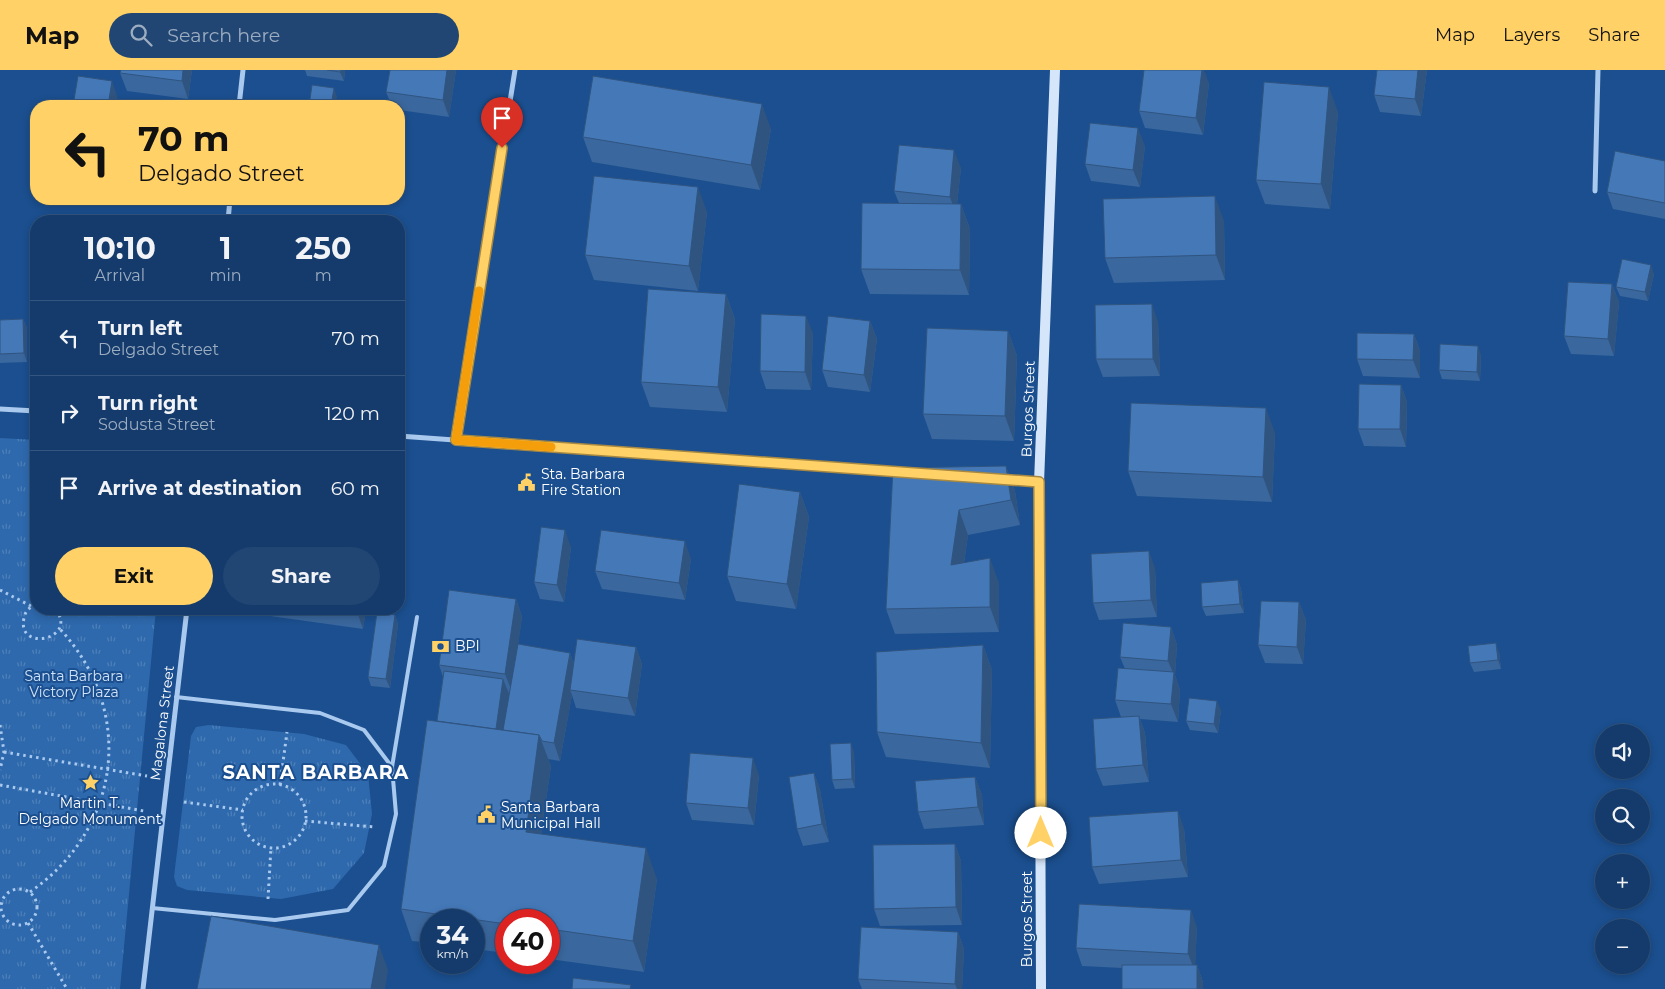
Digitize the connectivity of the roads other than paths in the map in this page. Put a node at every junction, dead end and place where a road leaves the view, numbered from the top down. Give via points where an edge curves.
1 (243, 70) edge
2 (515, 70) edge
3 (1055, 70) edge
4 (1598, 70) edge
5 (240, 100) edge
6 (1595, 191) dead end
7 (0, 409) edge
8 (30, 411) edge
9 (405, 436) edge
10 (456, 440) junction
11 (901, 472) edge
12 (1000, 480) edge
13 (1039, 482) junction
14 (185, 615) edge
15 (417, 617) dead end
16 (176, 697) junction
17 (392, 767) junction
18 (152, 908) junction
19 (143, 989) edge
20 (1041, 989) edge

1 - 5 street
2 - 10 street
3 - 13 street, Burgos Street
4 - 6 street
7 - 8 street
9 - 10 street
10 - 11 street
12 - 13 street
13 - 20 street, Burgos Street
14 - 16 street, Magalona Street
15 - 17 lane
16 - 17 lane via 320,714 364,730
16 - 18 street, Magalona Street
17 - 18 lane via 396,814 384,866 348,910 275,920
18 - 19 street, Magalona Street

